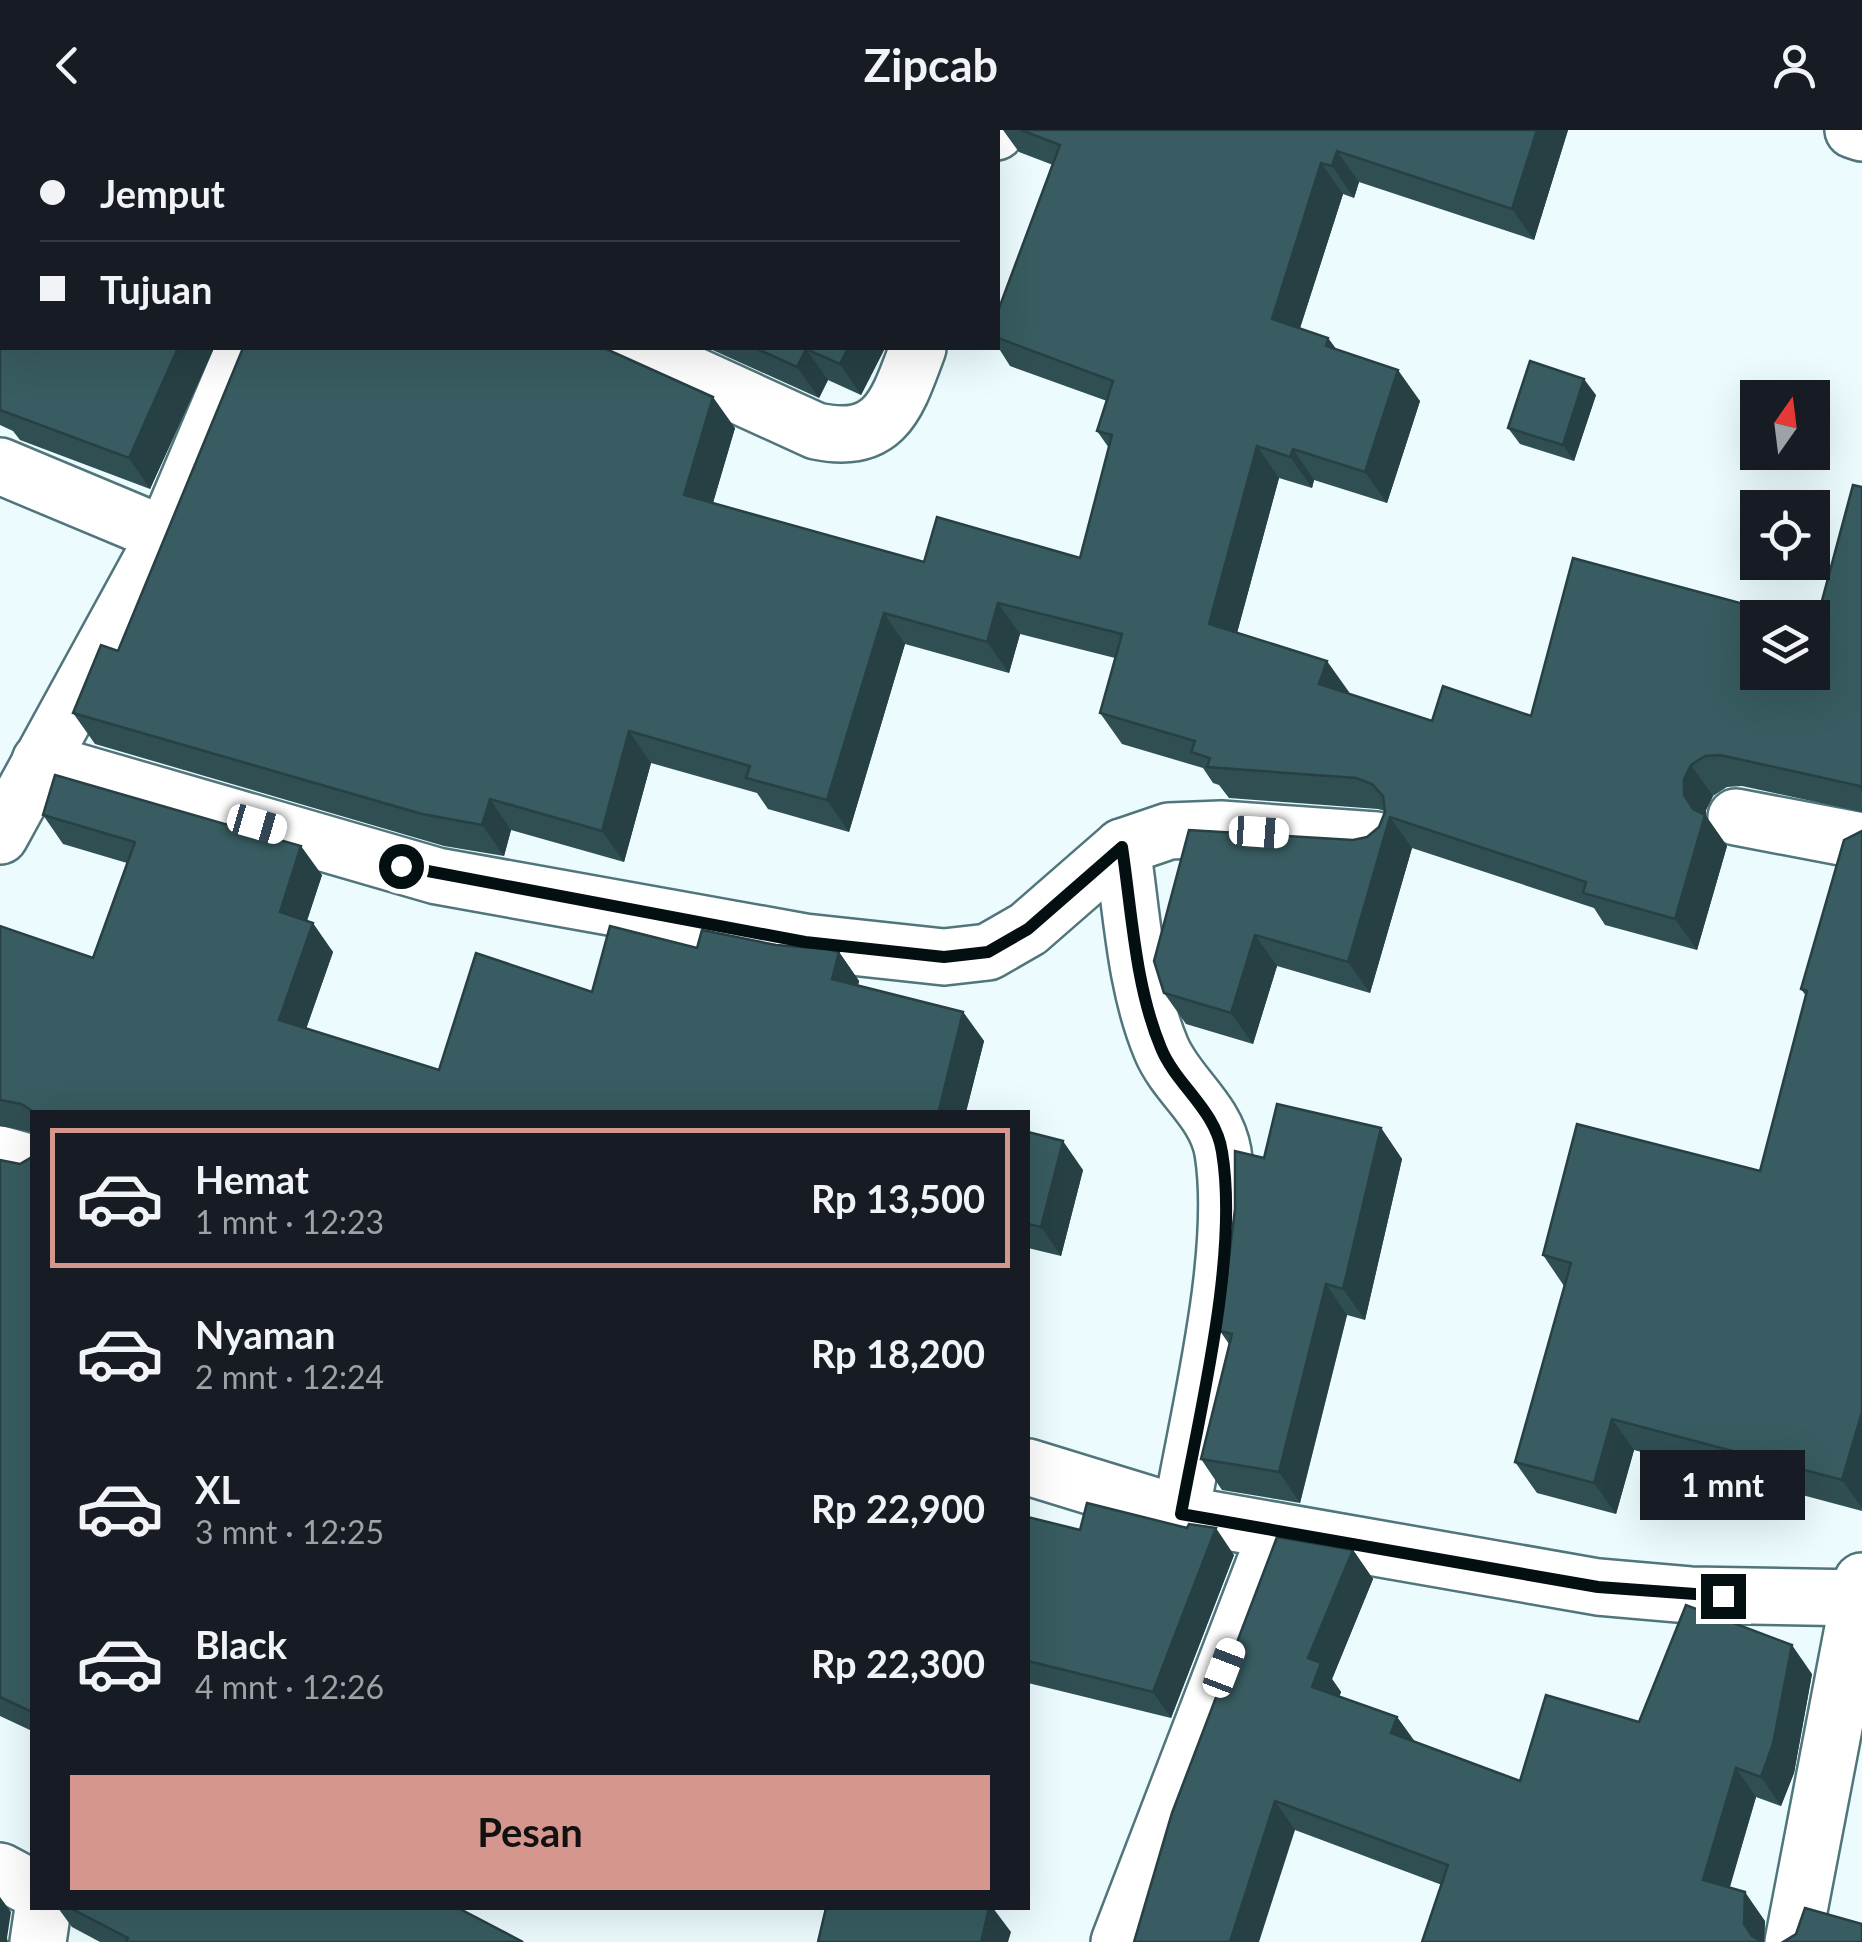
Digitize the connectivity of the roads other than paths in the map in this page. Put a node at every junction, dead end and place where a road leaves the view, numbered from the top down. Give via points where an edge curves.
1 (1853, 130) edge
2 (1862, 133) edge
3 (243, 350) edge
4 (638, 350) edge
5 (917, 350) edge
6 (0, 466) edge
7 (165, 536) junction
8 (40, 760) junction
9 (1736, 816) dead end
10 (0, 836) edge
11 (1376, 840) edge
12 (1862, 841) edge
13 (1122, 847) junction
14 (0, 1154) edge
15 (30, 1163) edge
16 (1030, 1468) edge
17 (1181, 1514) junction
18 (1277, 1531) junction
19 (1861, 1592) edge
20 (32, 1910) edge
21 (38, 1942) edge
22 (1119, 1942) edge
23 (1794, 1942) edge

1 - 2 street
3 - 7 street
4 - 5 street via 816,432 842,437 881,422 900,398
6 - 7 street
7 - 8 street
8 - 10 street
8 - 13 street via 437,876 805,942 944,957 988,952 1028,929
9 - 12 street
11 - 13 street via 1220,829 1169,831
13 - 17 street via 1147,1008 1162,1053 1199,1100 1222,1148 1218,1302
14 - 15 street
16 - 17 street
17 - 18 street
18 - 19 street via 1598,1587 1690,1595
18 - 22 street
19 - 23 street
20 - 21 street

